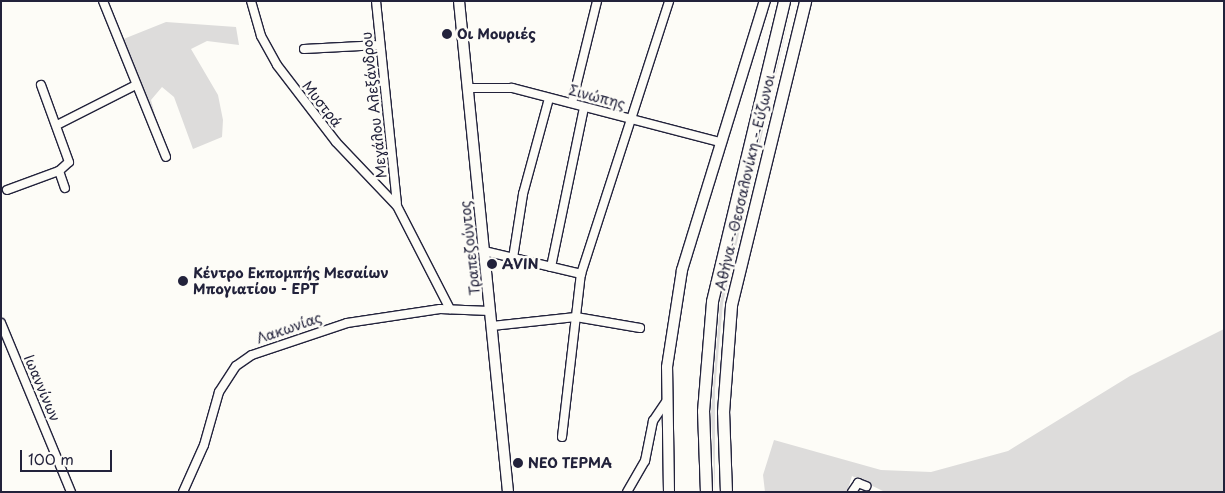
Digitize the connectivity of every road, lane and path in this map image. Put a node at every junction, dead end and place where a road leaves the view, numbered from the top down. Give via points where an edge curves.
1 (103, 1) edge
2 (251, 1) edge
3 (376, 1) edge
4 (459, 1) edge
5 (597, 1) edge
6 (669, 1) edge
7 (765, 1) edge
8 (784, 1) edge
9 (805, 1) edge
10 (380, 44) junction
11 (304, 49) dead end
12 (41, 85) dead end
13 (136, 85) junction
14 (468, 88) junction
15 (549, 98) junction
16 (572, 103) junction
17 (584, 107) junction
18 (631, 119) junction
19 (57, 125) junction
20 (719, 142) junction
21 (166, 157) dead end
22 (59, 171) junction
23 (65, 188) dead end
24 (7, 190) dead end
25 (397, 206) junction
26 (484, 251) junction
27 (514, 258) junction
28 (551, 267) junction
29 (581, 274) junction
30 (450, 309) junction
31 (490, 311) junction
32 (576, 317) junction
33 (1, 322) edge
34 (492, 326) junction
35 (640, 328) dead end
36 (666, 402) junction
37 (562, 437) dead end
38 (866, 486) dead end
39 (70, 492) edge
40 (183, 492) edge
41 (508, 492) edge
42 (627, 492) edge
43 (669, 492) edge
44 (706, 492) edge
45 (726, 492) edge
46 (852, 492) edge

1 - 13 street
2 - 25 street, Μυστρά via 261,36 276,65 336,142
3 - 10 street, Μεγάλου Αλεξάνδρου
4 - 14 main road, Τραπεζούντος
5 - 16 street
6 - 18 street
7 - 20 main road
8 - 44 highway, Αθήνα - Θεσσαλονίκη - Εύζωνοι via 712,301 703,411
9 - 45 highway, Αθήνα - Θεσσαλονίκη - Εύζωνοι via 731,305 723,412
10 - 11 street
10 - 25 street, Μεγάλου Αλεξάνδρου
12 - 19 street
13 - 19 street
13 - 21 street
14 - 15 street, Σινώπης via 512,88
14 - 26 main road, Τραπεζούντος
15 - 16 street, Σινώπης
15 - 27 street via 523,194
16 - 17 street, Σινώπης
17 - 18 street, Σινώπης
17 - 28 street
18 - 20 street, Σινώπης
18 - 29 street
19 - 22 street via 69,162
20 - 36 main road via 682,270
22 - 23 street
22 - 24 street
25 - 30 street
26 - 27 street
26 - 31 main road, Τραπεζούντος
27 - 28 street
28 - 29 street
29 - 32 street
30 - 31 street, Λακωνίας
30 - 40 street, Λακωνίας via 338,325 242,361 219,392 204,445
31 - 34 main road, Τραπεζούντος
32 - 34 street
32 - 35 street
32 - 37 street
33 - 39 street, Ιωαννίνων
34 - 41 main road, Τραπεζούντος
36 - 42 street via 653,421 645,461
36 - 43 main road
38 - 46 street via 858,483

